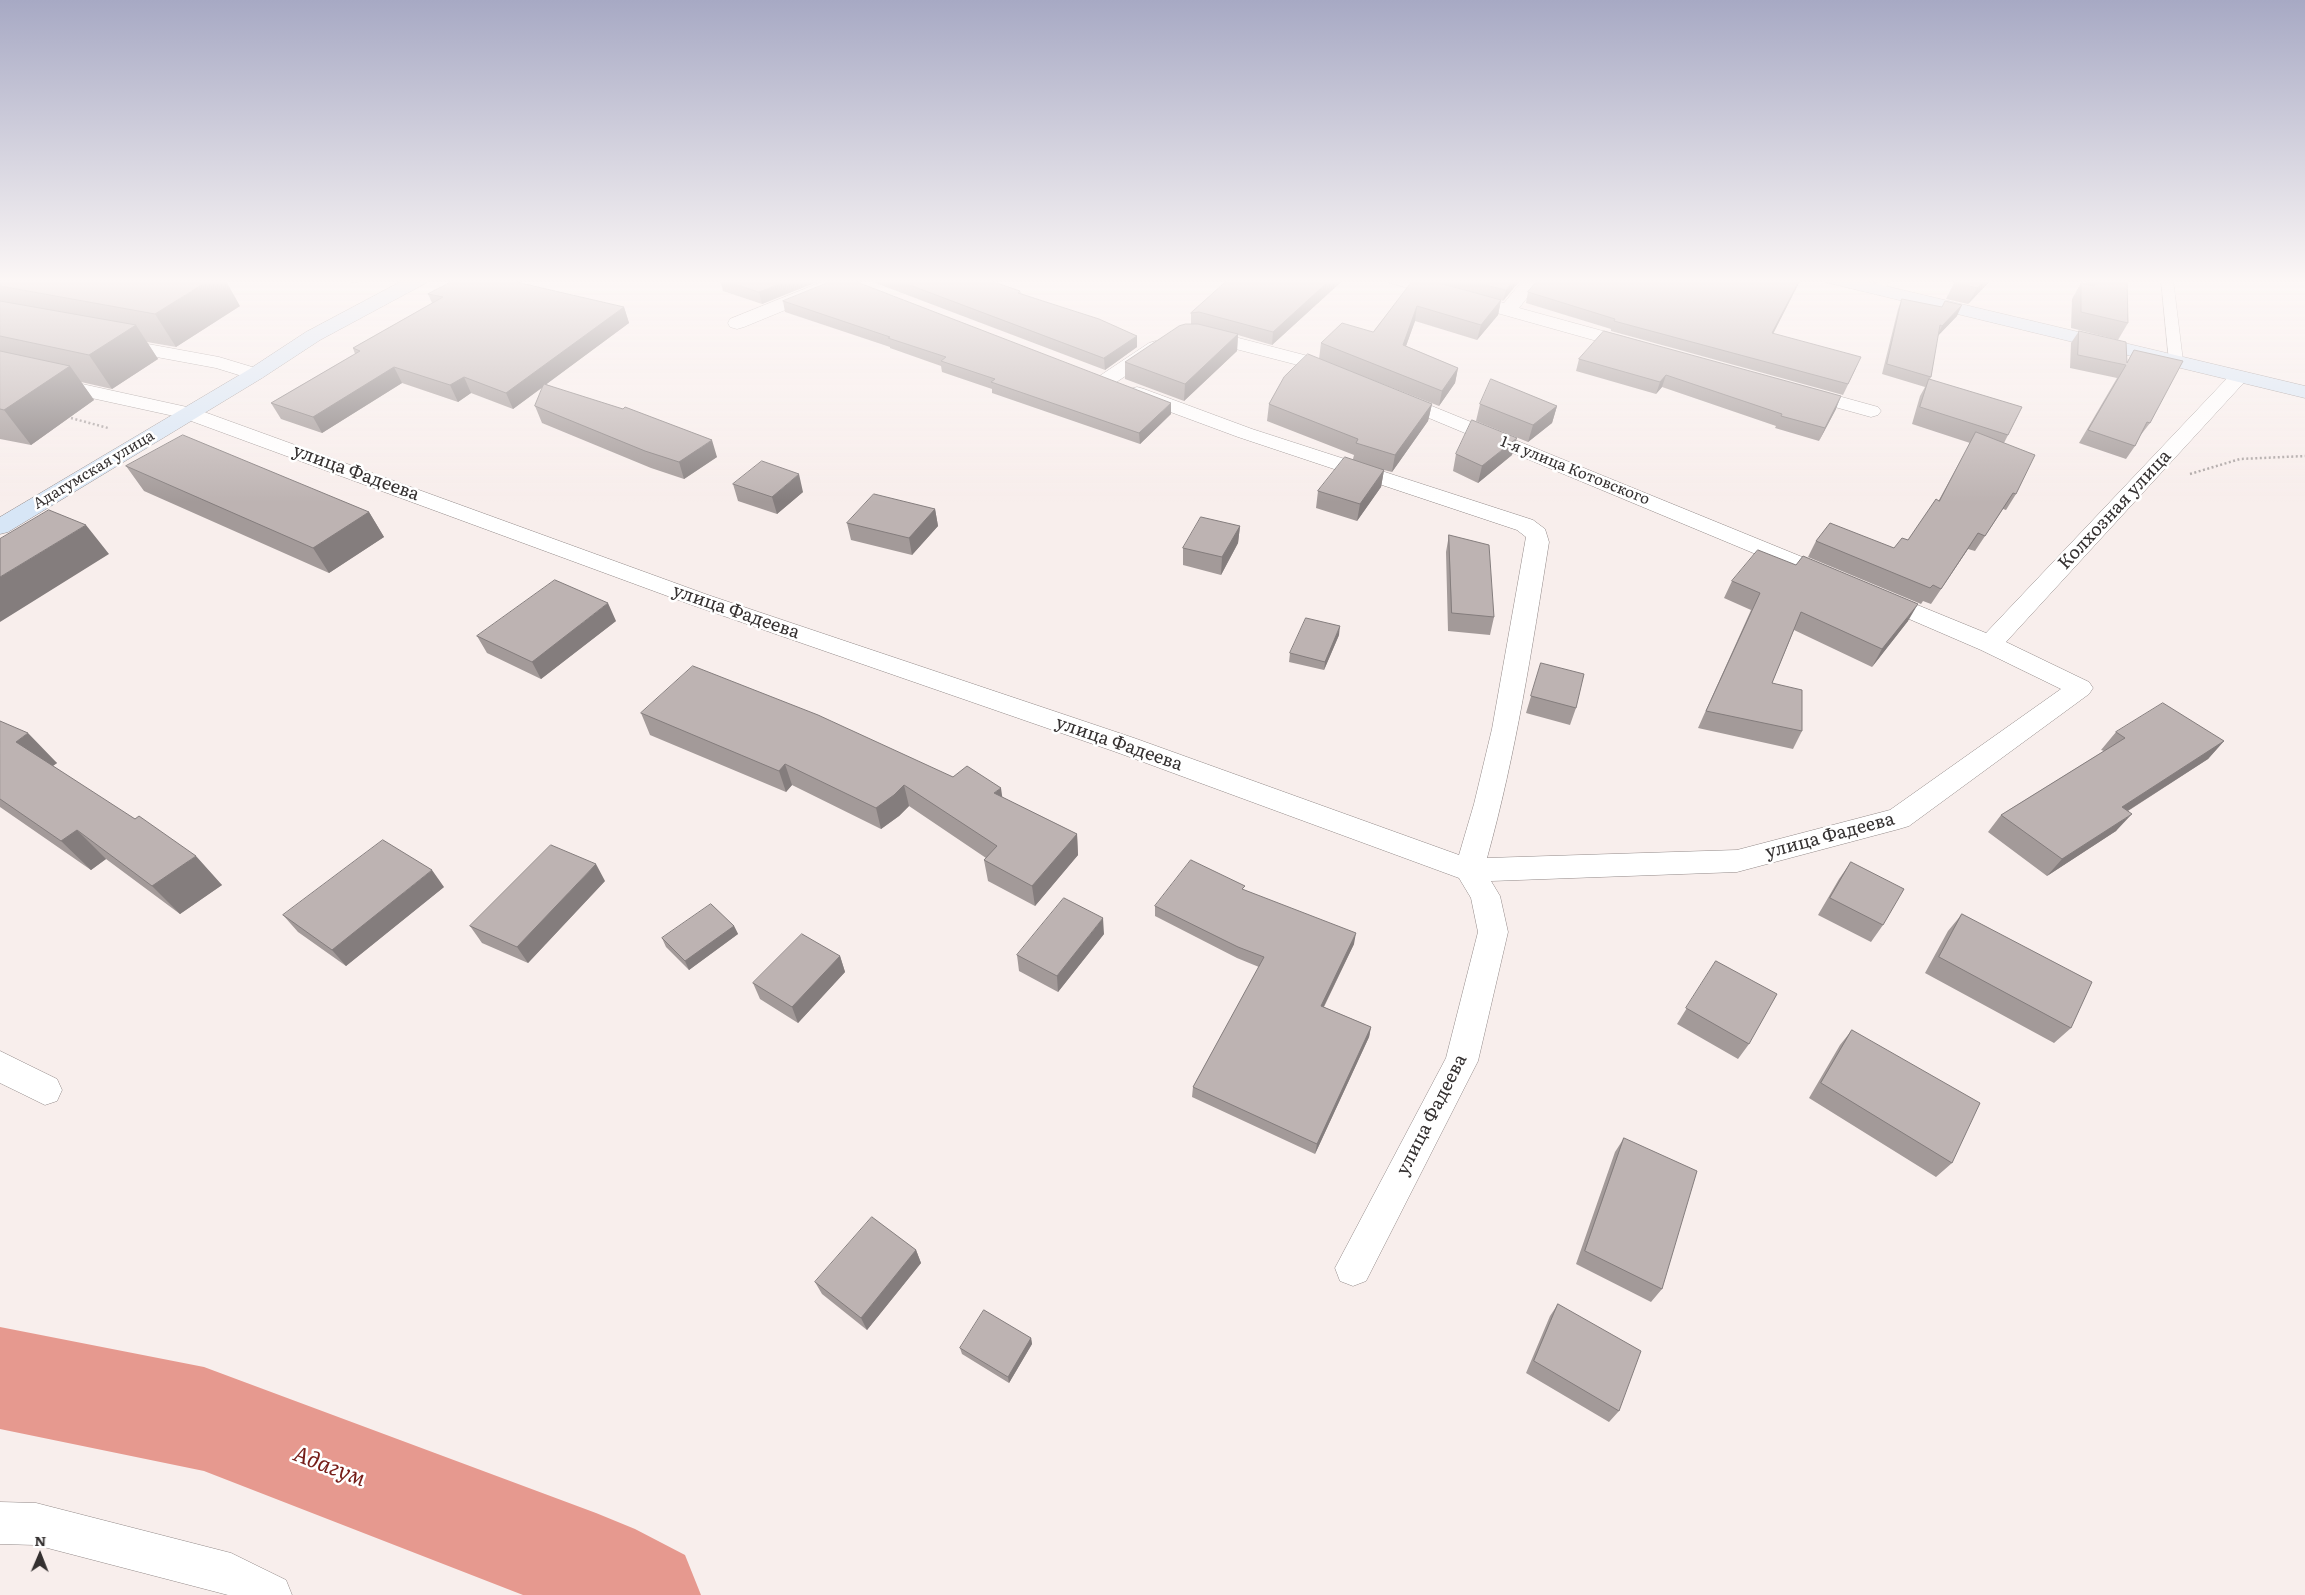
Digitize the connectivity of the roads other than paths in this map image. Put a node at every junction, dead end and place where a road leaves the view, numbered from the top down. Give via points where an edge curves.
1 (167, 353) edge
2 (286, 353) edge
3 (1141, 353) edge
4 (1276, 353) edge
5 (2143, 353) edge
6 (2175, 353) edge
7 (2176, 362) junction
8 (0, 372) edge
9 (254, 374) junction
10 (2239, 377) junction
11 (1785, 387) edge
12 (2305, 392) edge
13 (1870, 411) dead end
14 (189, 413) junction
15 (0, 527) edge
16 (1990, 644) junction
17 (1469, 870) junction
18 (0, 1066) edge
19 (45, 1090) dead end
20 (1353, 1268) dead end
21 (0, 1523) edge
22 (271, 1595) edge

1 - 9 street via 219,363
2 - 9 main road
3 - 17 street, 1-я улица Котовского via 1096,377 1245,433 1525,525 1537,534 1505,729
4 - 16 street, 1-я улица Котовского via 1366,386
5 - 7 main road
6 - 7 lane
7 - 10 main road
8 - 14 street, улица Фадеева
9 - 14 main road
10 - 12 main road
10 - 16 street, Колхозная улица
11 - 13 street
14 - 15 main road, Адагумская улица
14 - 17 street, улица Фадеева via 700,600 1125,745
16 - 17 street, улица Фадеева via 2080,688 1899,818 1737,861
17 - 20 street, улица Фадеева via 1485,896 1493,932 1462,1061
18 - 19 street
21 - 22 street via 36,1524 231,1574

